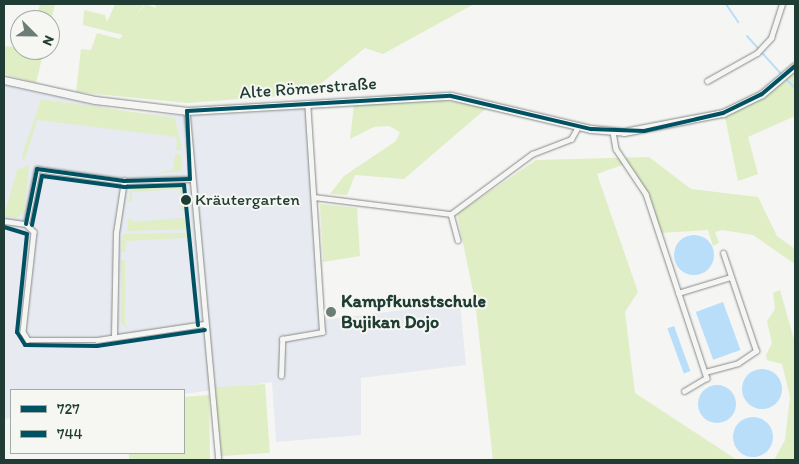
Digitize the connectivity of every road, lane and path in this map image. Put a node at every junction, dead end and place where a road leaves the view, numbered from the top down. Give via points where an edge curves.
1 (782, 4) edge
2 (793, 68) edge
3 (4, 80) edge
4 (707, 81) dead end
5 (307, 103) junction
6 (187, 111) junction
7 (578, 127) junction
8 (613, 132) junction
9 (190, 179) junction
10 (124, 181) junction
11 (314, 198) junction
12 (451, 214) junction
13 (4, 221) edge
14 (26, 224) junction
15 (458, 240) dead end
16 (723, 253) dead end
17 (731, 277) junction
18 (678, 293) junction
19 (204, 324) junction
20 (114, 336) junction
21 (705, 372) junction
22 (281, 376) dead end
23 (685, 391) dead end
24 (219, 460) edge

1 - 4 street via 781,15 757,53
2 - 8 main road, Alte Römerstraße via 780,80 723,114 663,128
3 - 6 main road, Alte Römerstraße via 94,100
5 - 6 main road, Alte Römerstraße
5 - 7 main road, Alte Römerstraße via 451,96
5 - 11 street
6 - 9 street
7 - 8 main road, Alte Römerstraße
7 - 12 street via 571,139 532,154
8 - 18 street via 616,149 646,194
9 - 10 street
9 - 19 street
10 - 14 street via 37,169
10 - 20 street via 116,240
11 - 12 street
11 - 22 street via 322,332 282,338
12 - 15 street
13 - 14 street
14 - 20 street via 34,232 35,241 24,337 32,342 77,342
16 - 17 street
17 - 18 street
17 - 21 street via 756,351 744,361
18 - 21 street
19 - 20 street
19 - 24 street via 217,415
21 - 23 street via 707,378

